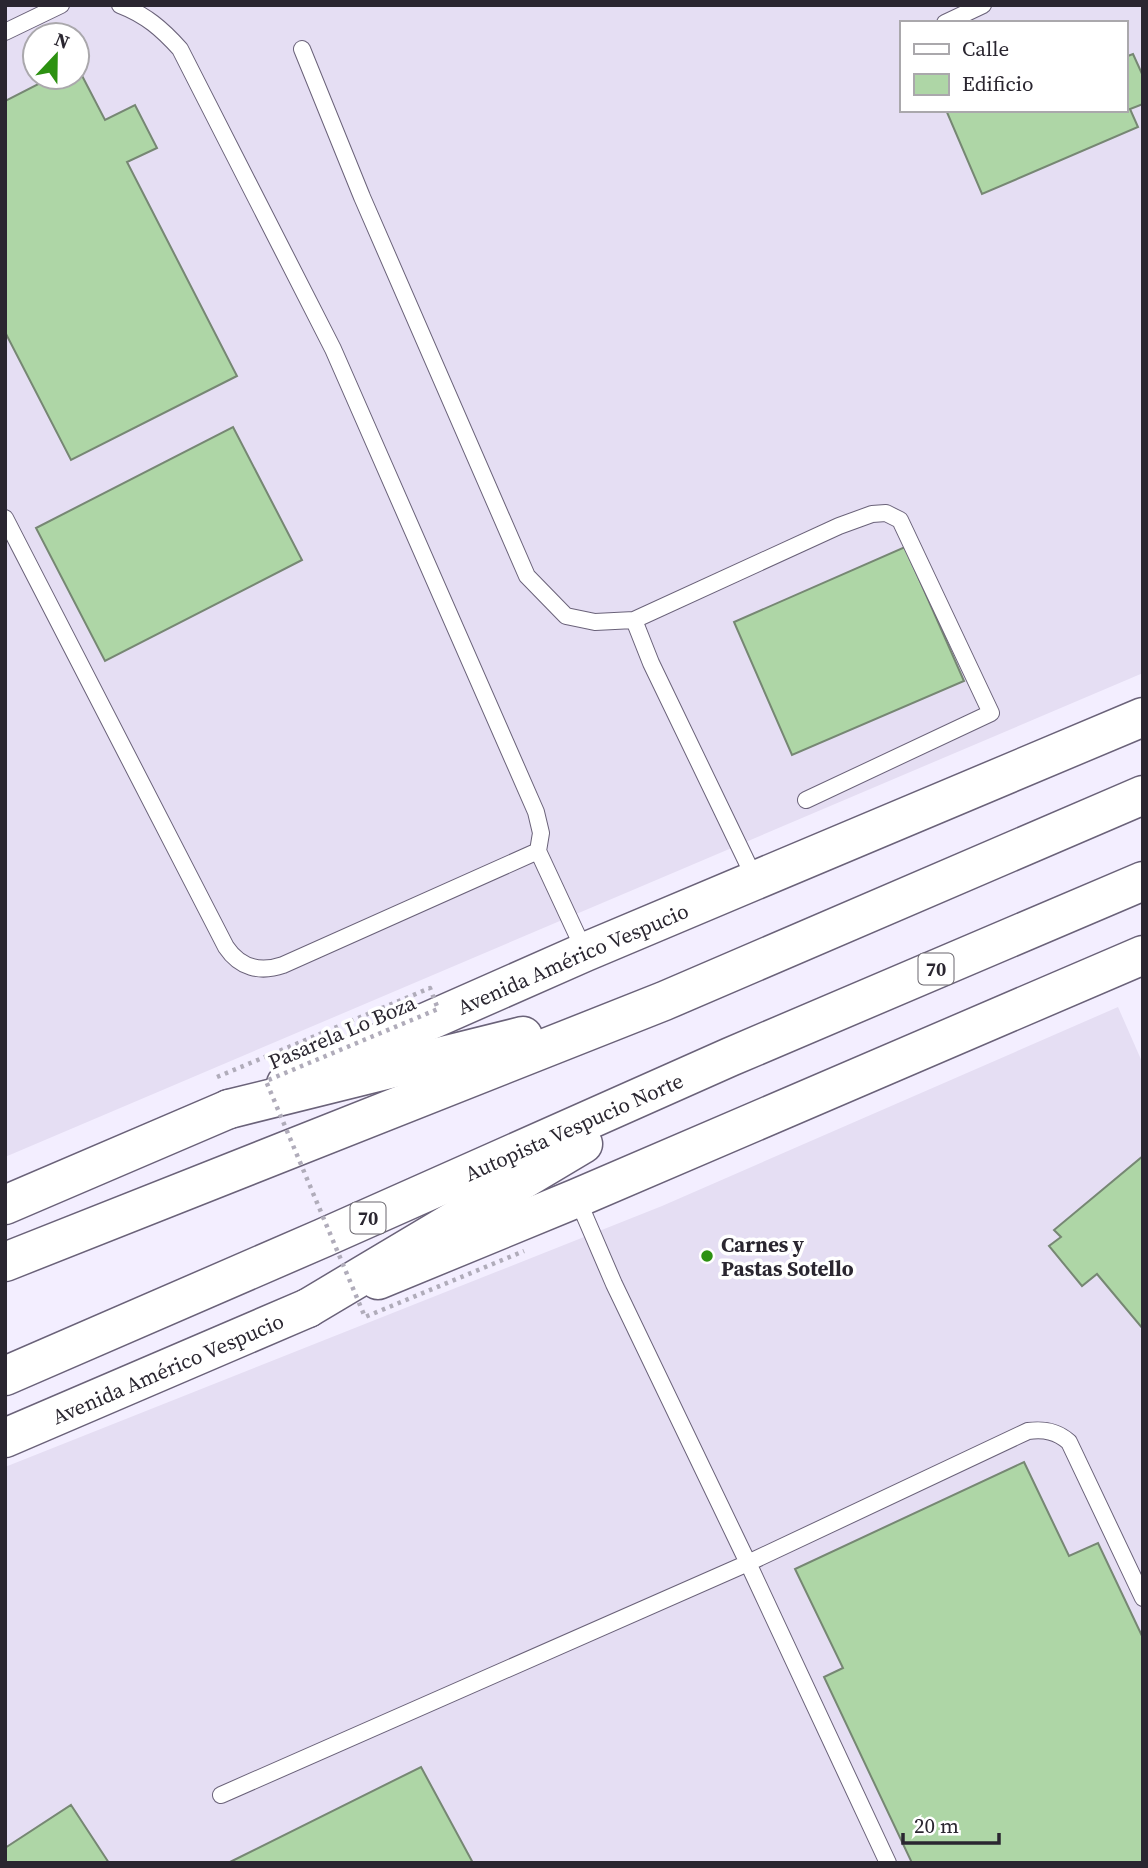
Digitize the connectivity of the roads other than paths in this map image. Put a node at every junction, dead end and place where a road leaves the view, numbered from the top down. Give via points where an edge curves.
1 (61, 5) edge
2 (120, 5) edge
3 (983, 5) edge
4 (949, 21) edge
5 (5, 32) edge
6 (302, 49) dead end
7 (5, 518) edge
8 (634, 621) junction
9 (1143, 717) edge
10 (1143, 795) edge
11 (806, 800) dead end
12 (538, 851) junction
13 (755, 880) junction
14 (1143, 881) edge
15 (585, 952) junction
16 (1143, 954) edge
17 (664, 1000) junction
18 (730, 1057) junction
19 (223, 1093) junction
20 (577, 1198) junction
21 (5, 1205) edge
22 (5, 1262) edge
23 (308, 1308) junction
24 (5, 1376) edge
25 (5, 1438) edge
26 (748, 1563) junction
27 (1143, 1598) edge
28 (221, 1795) dead end
29 (888, 1863) edge

1 - 5 lane
2 - 12 lane via 162,29 180,49 333,349 536,812 541,833
3 - 4 lane
6 - 8 lane via 527,576 566,616 595,622
7 - 12 lane via 226,947 239,962 260,970 283,965
8 - 11 lane via 839,526 872,514 886,513 900,520 991,713
8 - 13 lane
9 - 13 main road, Avenida Américo Vespucio
10 - 17 main road
12 - 15 lane
13 - 15 main road, Avenida Américo Vespucio
14 - 18 main road, Autopista Vespucio Norte / 70
15 - 19 main road, Avenida Américo Vespucio
16 - 20 main road, Avenida Américo Vespucio
17 - 19 main road
17 - 22 main road
18 - 23 main road
18 - 24 main road, Autopista Vespucio Norte / 70
19 - 21 main road, Avenida Américo Vespucio
20 - 23 main road, Avenida Américo Vespucio
20 - 26 lane
23 - 25 main road, Avenida Américo Vespucio
26 - 27 lane via 1040,1429 1062,1435 1069,1442
26 - 28 lane
26 - 29 lane

